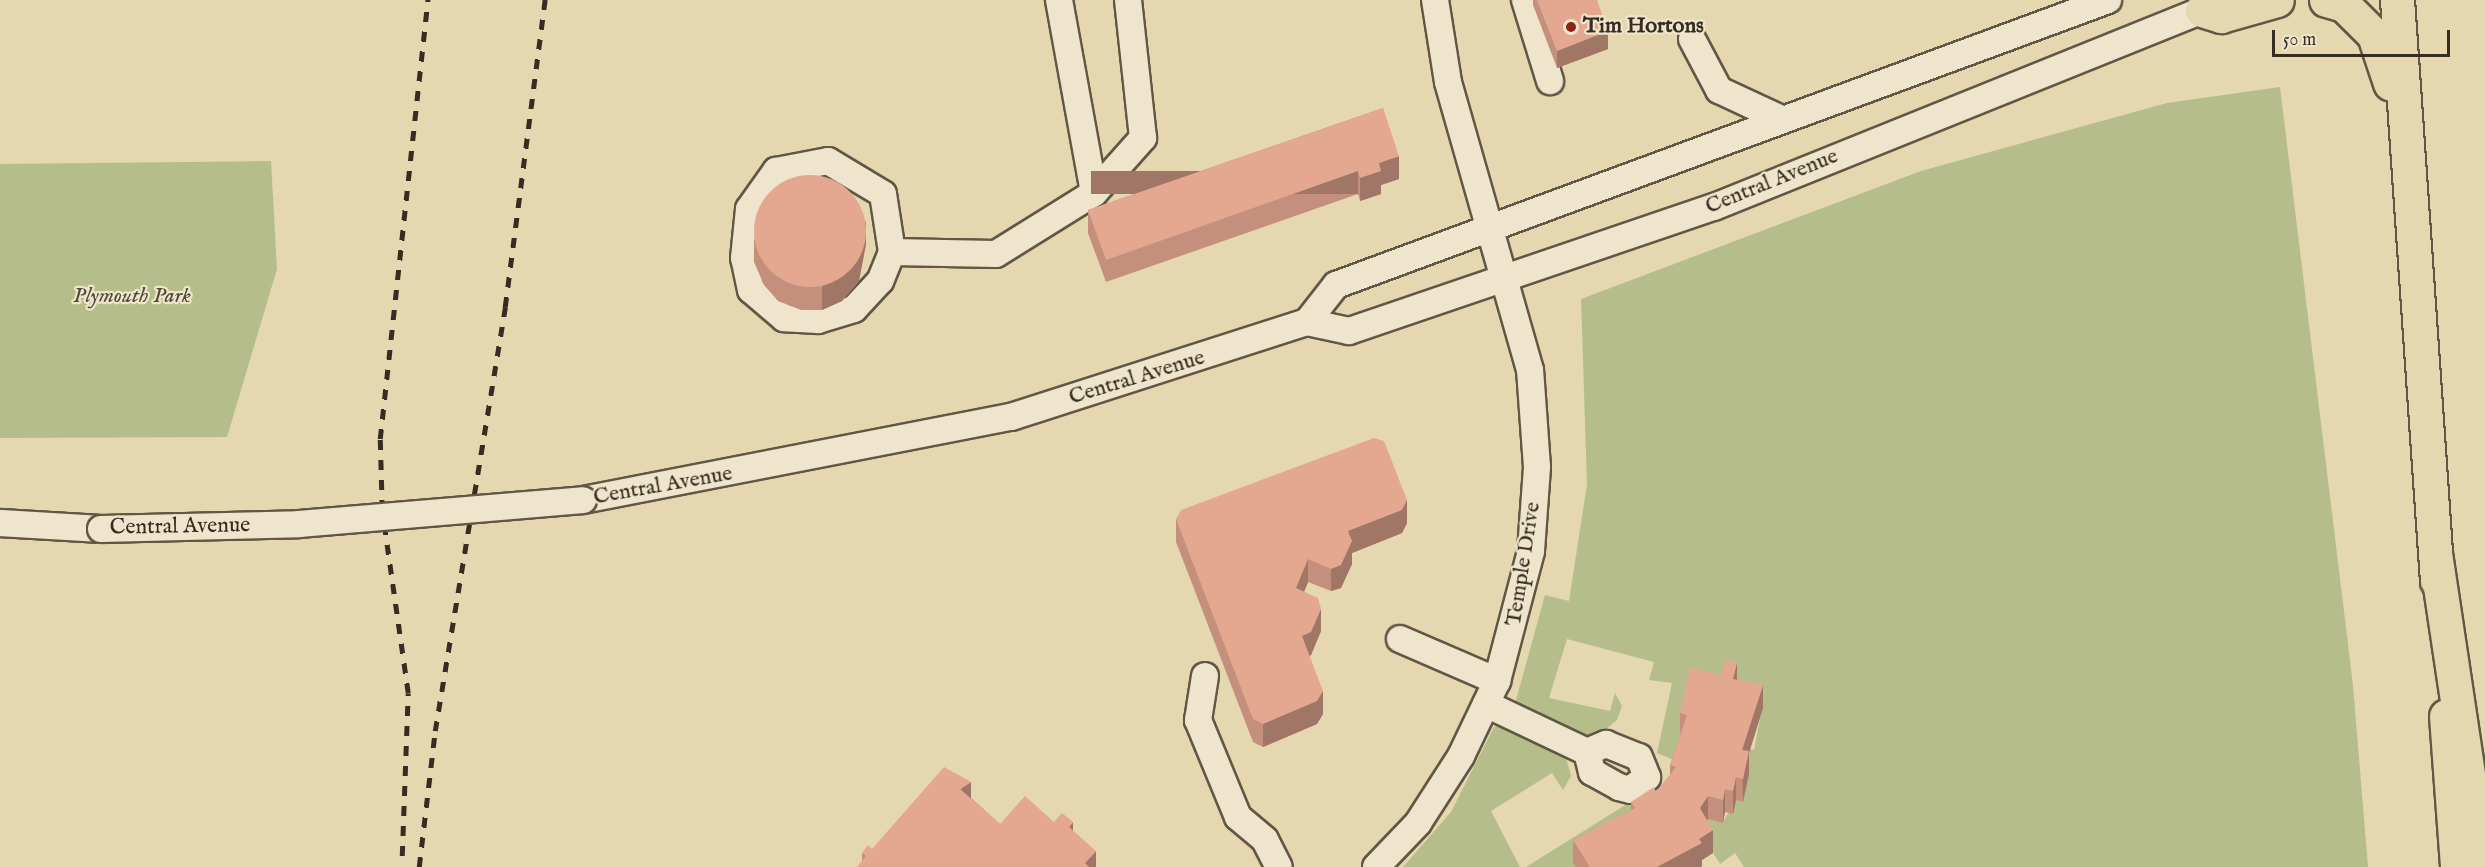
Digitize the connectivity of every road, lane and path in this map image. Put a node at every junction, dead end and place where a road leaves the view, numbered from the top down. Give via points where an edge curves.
1 (1059, 0) edge
2 (1128, 0) edge
3 (1435, 0) edge
4 (1525, 0) edge
5 (2108, 0) edge
6 (2277, 0) edge
7 (2326, 0) edge
8 (2397, 0) edge
9 (2215, 5) edge
10 (1692, 39) dead end
11 (1550, 81) dead end
12 (1779, 118) junction
13 (2407, 156) junction
14 (1094, 193) junction
15 (1489, 227) junction
16 (892, 252) junction
17 (1506, 280) junction
18 (1307, 322) junction
19 (0, 524) edge
20 (2435, 553) junction
21 (1400, 639) dead end
22 (1205, 676) dead end
23 (1497, 681) junction
24 (1486, 704) junction
25 (1587, 752) dead end
26 (1279, 867) edge
27 (1376, 867) edge
28 (2457, 867) edge
29 (2482, 867) edge

1 - 14 street
2 - 14 street via 1143,138
3 - 15 street, Temple Drive via 1448,82
4 - 11 street
5 - 12 street
6 - 9 main road via 2221,16
7 - 13 main road via 2344,5 2374,35
8 - 13 main road
9 - 17 street, Central Avenue via 1714,207
10 - 12 street via 1719,90
12 - 15 street
13 - 20 main road
14 - 16 street via 996,254
15 - 17 street, Temple Drive
15 - 18 street via 1336,285
16 - 16 street via 883,194 828,161 776,171 750,208 744,258 751,290 784,318 818,320 854,309 880,281
17 - 18 street, Central Avenue via 1349,331
17 - 23 street, Temple Drive via 1530,370 1537,467 1531,551
18 - 19 street, Central Avenue, bridge via 1011,417 583,500 299,525 101,528
20 - 28 main road
20 - 29 main road
21 - 23 street
22 - 26 street via 1198,720 1238,817 1265,840
23 - 24 street, Temple Drive
24 - 25 street
24 - 27 street, Temple Drive via 1461,756 1418,823

